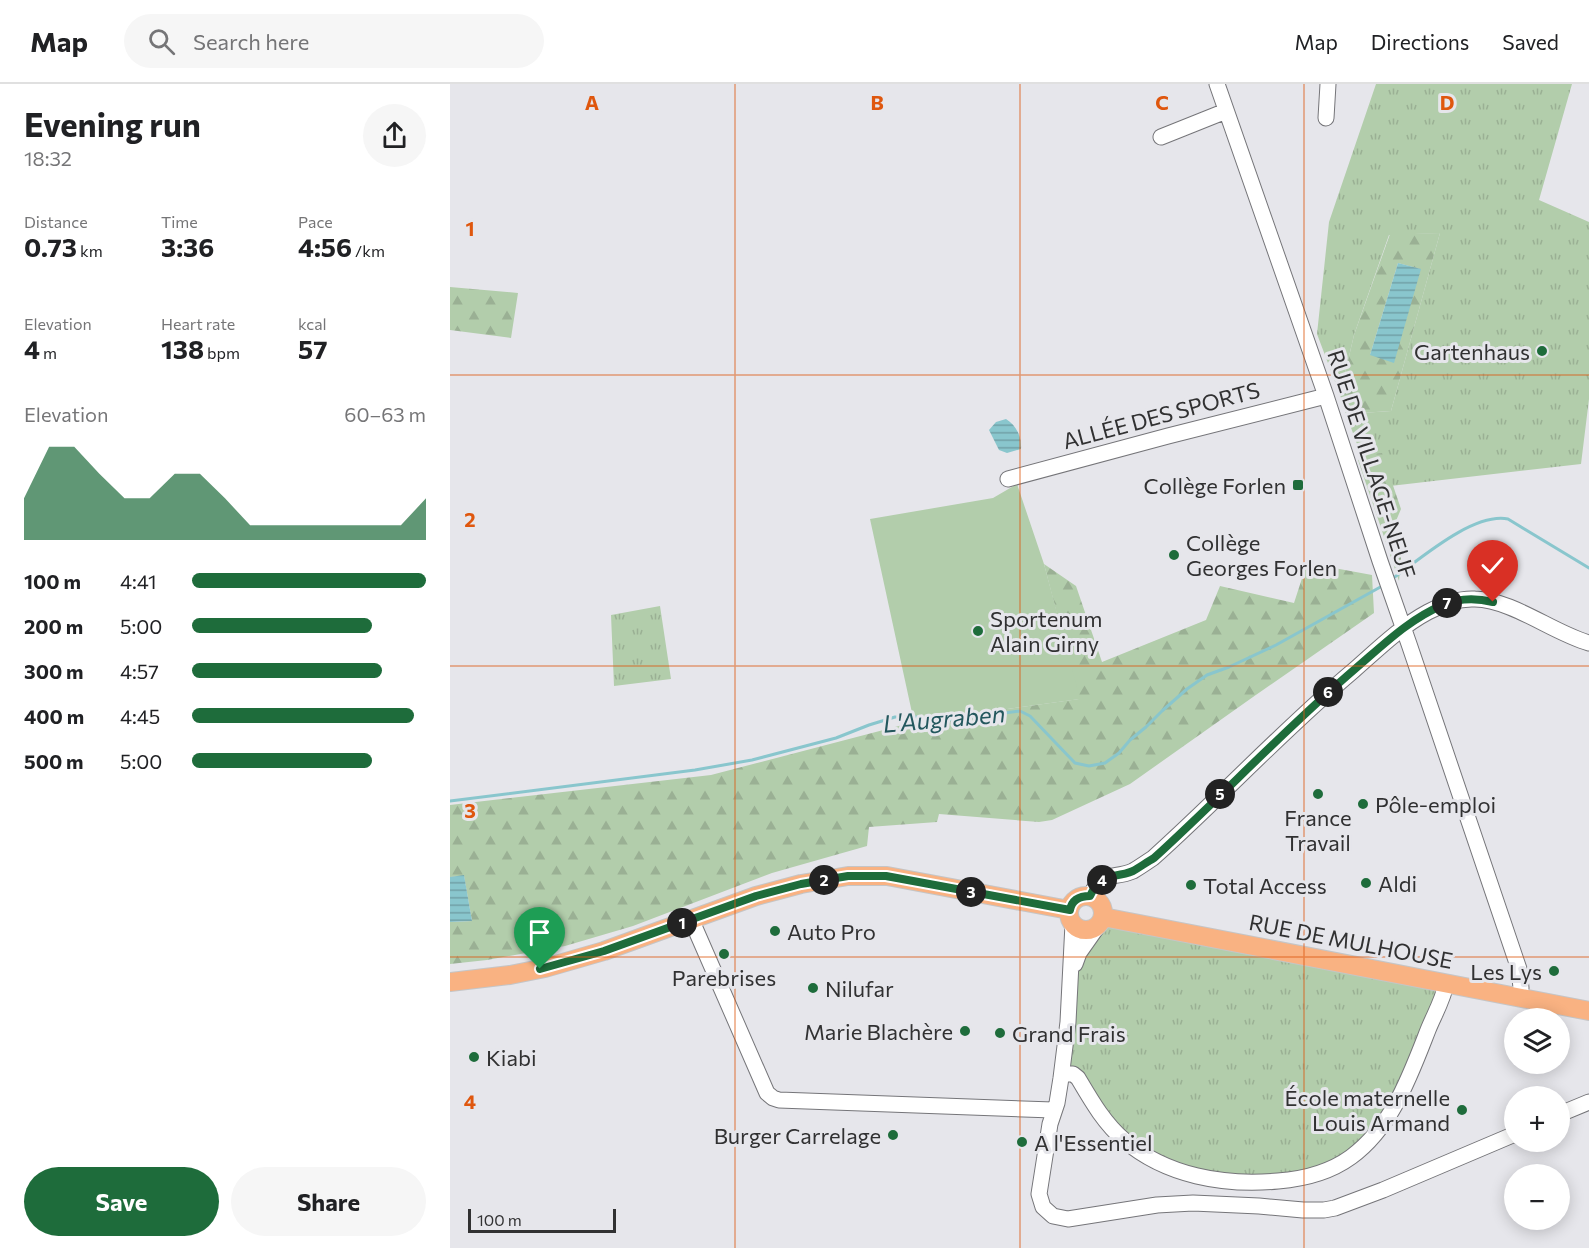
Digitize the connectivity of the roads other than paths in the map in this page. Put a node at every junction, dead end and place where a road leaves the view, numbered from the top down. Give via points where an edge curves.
1 (1216, 84) edge
2 (1328, 84) edge
3 (1226, 111) junction
4 (1326, 117) dead end
5 (1161, 137) dead end
6 (1326, 396) junction
7 (1008, 479) dead end
8 (1404, 628) junction
9 (1586, 644) edge
10 (1090, 896) junction
11 (1071, 917) junction
12 (691, 920) junction
13 (1101, 921) junction
14 (1071, 975) junction
15 (450, 982) edge
16 (1446, 984) junction
17 (1520, 997) junction
18 (1589, 1011) edge
19 (1062, 1074) junction
20 (1589, 1102) edge
21 (1053, 1110) junction
22 (1570, 1110) edge
23 (1504, 1139) edge

1 - 3 street, RUE DE VILLAGE-NEUF
2 - 4 street
3 - 5 street
3 - 6 street, RUE DE VILLAGE-NEUF
6 - 7 street, ALLÉE DES SPORTS
6 - 8 street, RUE DE VILLAGE-NEUF
8 - 9 street via 1450,602 1481,599 1503,605
8 - 10 street via 1330,690 1154,858 1132,872 1109,875
8 - 17 street, RUE DE VILLAGE-NEUF via 1519,969
10 - 11 main road via 1073,902
10 - 13 main road via 1102,906
11 - 12 main road via 886,876 848,876 756,896
11 - 13 main road via 1082,930 1093,929
11 - 14 street
12 - 15 main road via 545,968
12 - 21 street via 767,1093 773,1098
13 - 14 street via 1079,954
13 - 16 main road, RUE DE MULHOUSE
14 - 19 street
16 - 17 main road, RUE DE MULHOUSE
16 - 19 street via 1398,1101 1384,1122 1348,1159 1301,1179 1238,1183 1181,1172 1146,1156 1124,1140 1106,1123 1078,1078
17 - 18 main road, RUE DE MULHOUSE
19 - 21 street
20 - 22 street
21 - 23 street via 1040,1194 1043,1207 1061,1218 1183,1203 1324,1210 1383,1190

